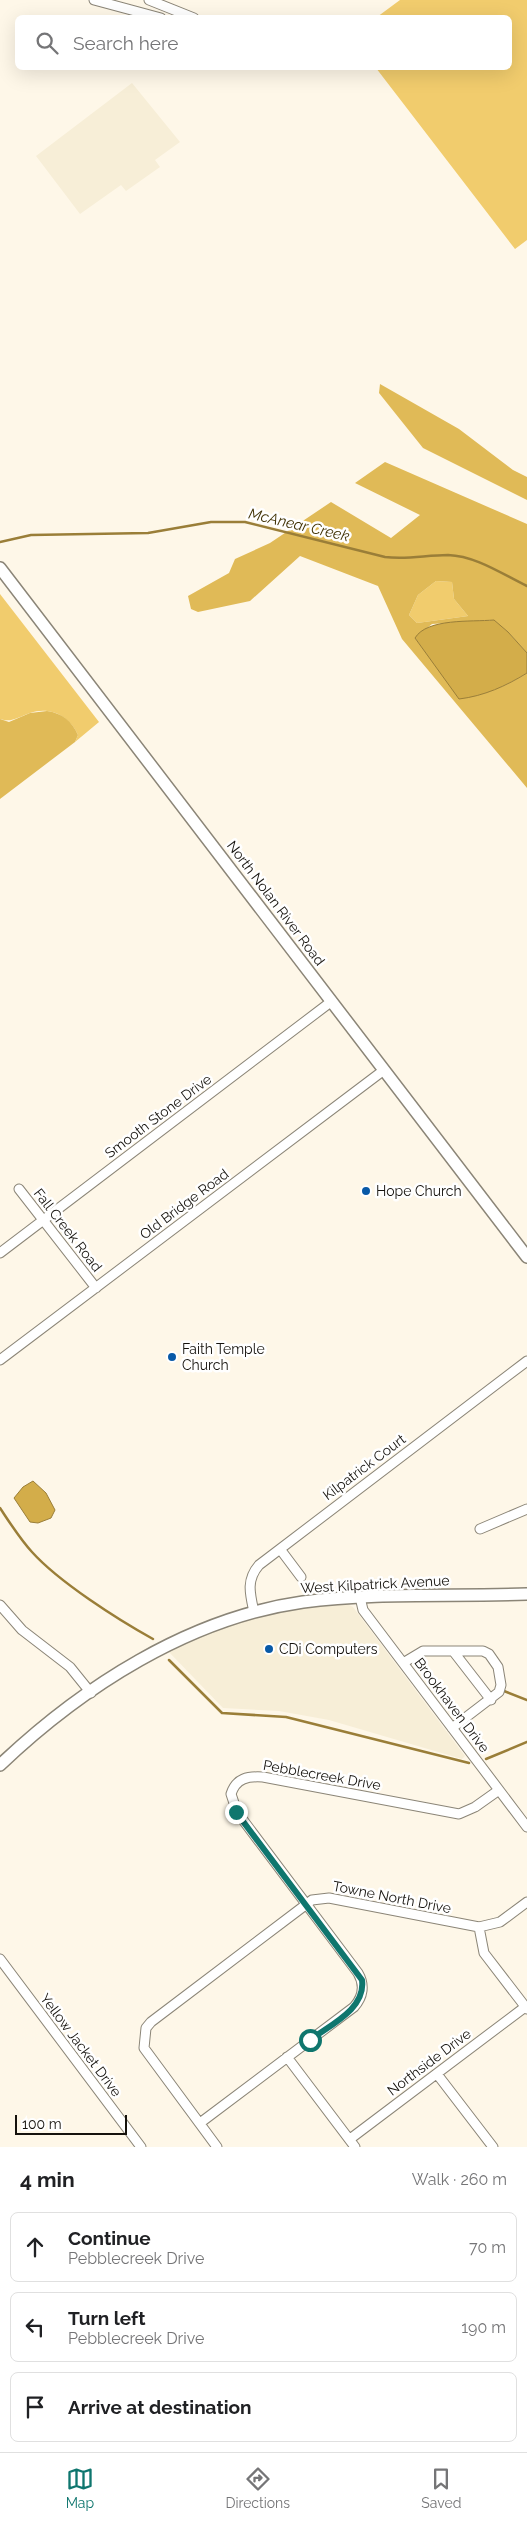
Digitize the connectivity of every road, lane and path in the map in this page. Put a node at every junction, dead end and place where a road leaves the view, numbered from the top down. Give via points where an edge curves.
1 (94, 0) edge
2 (149, 0) edge
3 (151, 15) edge
4 (186, 15) edge
5 (0, 568) edge
6 (332, 1001) junction
7 (384, 1070) junction
8 (19, 1189) dead end
9 (43, 1220) junction
10 (0, 1253) edge
11 (527, 1257) edge
12 (96, 1288) junction
13 (0, 1360) edge
14 (527, 1361) edge
15 (527, 1509) edge
16 (480, 1529) dead end
17 (280, 1548) junction
18 (301, 1577) dead end
19 (527, 1594) edge
20 (360, 1597) junction
21 (0, 1605) edge
22 (254, 1612) junction
23 (453, 1650) junction
24 (403, 1663) junction
25 (91, 1693) junction
26 (491, 1700) junction
27 (452, 1728) junction
28 (0, 1765) edge
29 (499, 1790) junction
30 (527, 1827) edge
31 (527, 1902) edge
32 (306, 1904) junction
33 (480, 1928) junction
34 (0, 1959) edge
35 (526, 2008) edge
36 (287, 2057) junction
37 (437, 2074) junction
38 (200, 2123) junction
39 (352, 2143) edge
40 (141, 2147) edge
41 (217, 2147) edge
42 (493, 2147) edge

1 - 3 street
2 - 4 street
5 - 6 main road, North Nolan River Road
6 - 7 main road, North Nolan River Road
6 - 9 street, Smooth Stone Drive
7 - 11 main road, North Nolan River Road
7 - 12 street, Old Bridge Road
8 - 9 street, Fall Creek Road
9 - 10 street, Smooth Stone Drive
9 - 12 street, Fall Creek Road
12 - 13 street, Old Bridge Road
14 - 17 street, Kilpatrick Court
15 - 16 street
17 - 18 street
17 - 22 street, Kilpatrick Court via 250,1576
19 - 20 main road, West Kilpatrick Avenue
20 - 22 main road, West Kilpatrick Avenue via 301,1602
20 - 24 street, Brookhaven Drive via 363,1610
21 - 25 street via 22,1630 70,1667
22 - 25 main road, West Kilpatrick Avenue via 170,1643 136,1661
23 - 24 street via 423,1651
23 - 26 street
23 - 26 street via 483,1651 495,1660 501,1685
24 - 27 street, Brookhaven Drive
25 - 28 main road, West Kilpatrick Avenue
26 - 27 street
27 - 29 street, Brookhaven Drive
29 - 30 street, Brookhaven Drive
29 - 32 street, Pebblecreek Drive via 459,1814 263,1777 250,1776 242,1780 231,1794 236,1812
31 - 33 street via 500,1922
32 - 33 street, Towne North Drive via 325,1898
32 - 36 street, Pebblecreek Drive via 358,1973 363,1988 354,2007
32 - 38 street, Towne North Drive via 146,2028 144,2048
33 - 35 street via 484,1953
34 - 40 street, Yellow Jacket Drive
35 - 37 street, Northside Drive
36 - 38 street, Pebblecreek Drive
36 - 39 street
37 - 39 street, Northside Drive
37 - 42 street
38 - 41 street

